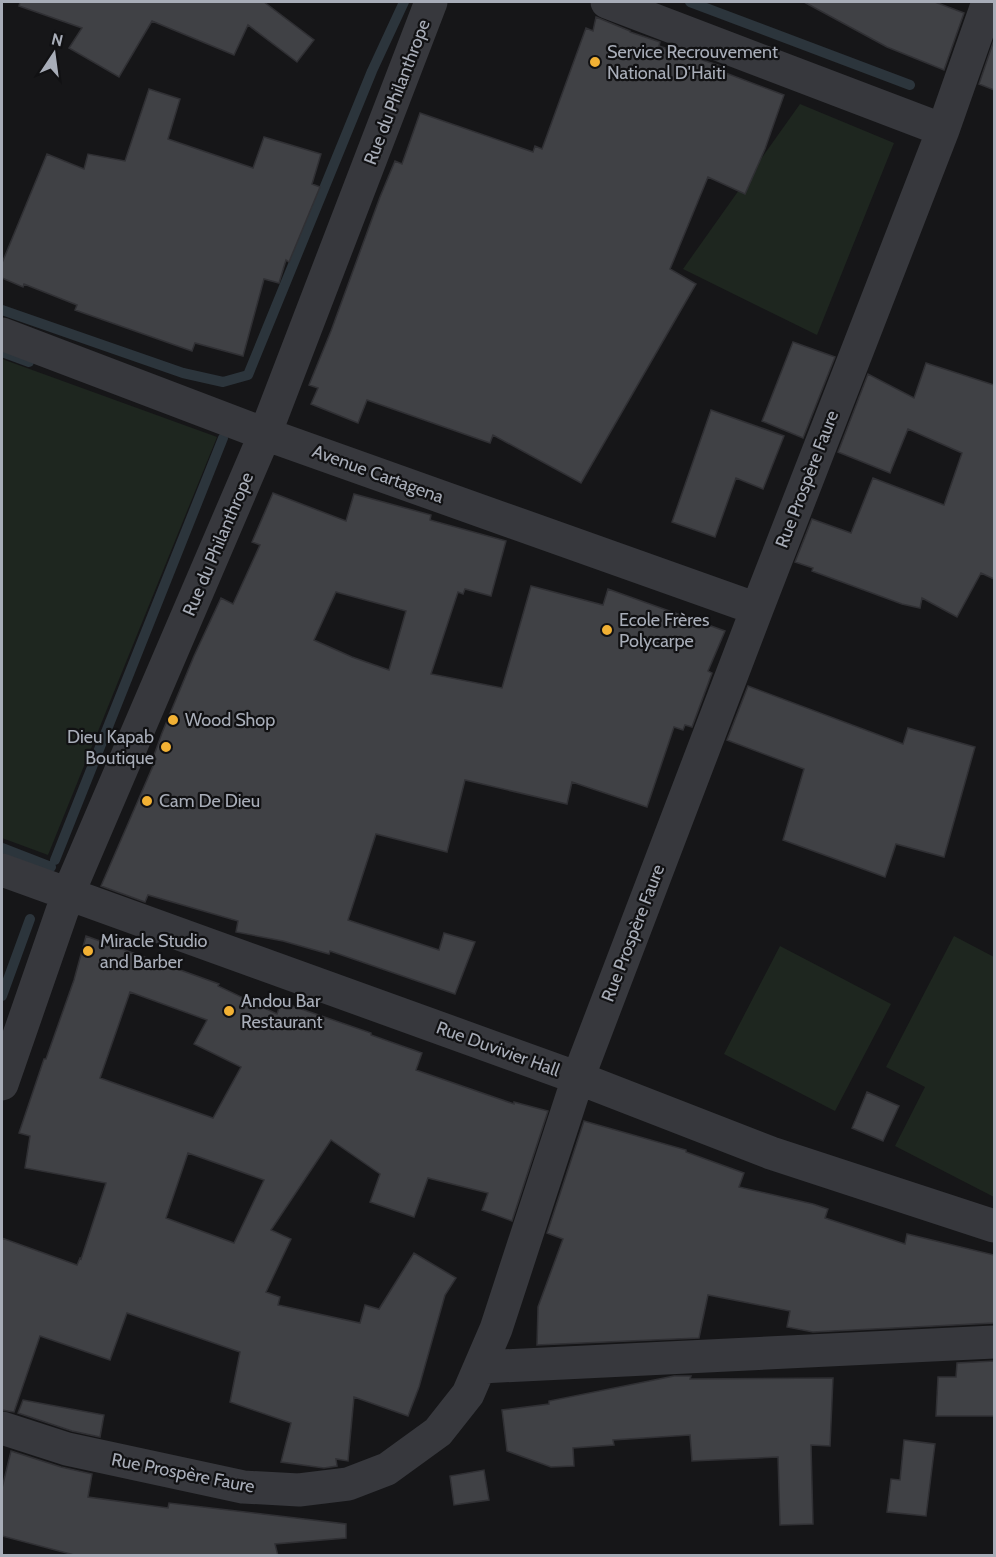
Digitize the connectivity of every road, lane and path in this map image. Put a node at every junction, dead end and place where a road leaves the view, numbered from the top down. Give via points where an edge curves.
1 (431, 2) edge
2 (607, 2) edge
3 (988, 2) edge
4 (943, 130) junction
5 (2, 334) edge
6 (265, 434) junction
7 (757, 609) junction
8 (2, 870) edge
9 (68, 894) junction
10 (578, 1078) junction
11 (2, 1084) edge
12 (994, 1226) edge
13 (994, 1342) edge
14 (481, 1367) junction
15 (2, 1428) edge

1 - 6 street, Rue du Philanthrope
2 - 4 street
3 - 4 street, Rue Prospère Faure
4 - 7 street, Rue Prospère Faure
5 - 6 street, Avenue Cartagena
6 - 7 street, Avenue Cartagena
6 - 9 street, Rue du Philanthrope
7 - 10 street, Rue Prospère Faure
8 - 9 street, Rue Duvivier Hall
9 - 10 street, Rue Duvivier Hall
9 - 11 street, Rue du Philanthrope
10 - 12 street, Rue Duvivier Hall via 771,1153
10 - 14 street, Rue Prospère Faure
13 - 14 street
14 - 15 street, Rue Prospère Faure via 468,1394 438,1432 387,1469 348,1484 300,1490 243,1487 67,1449

